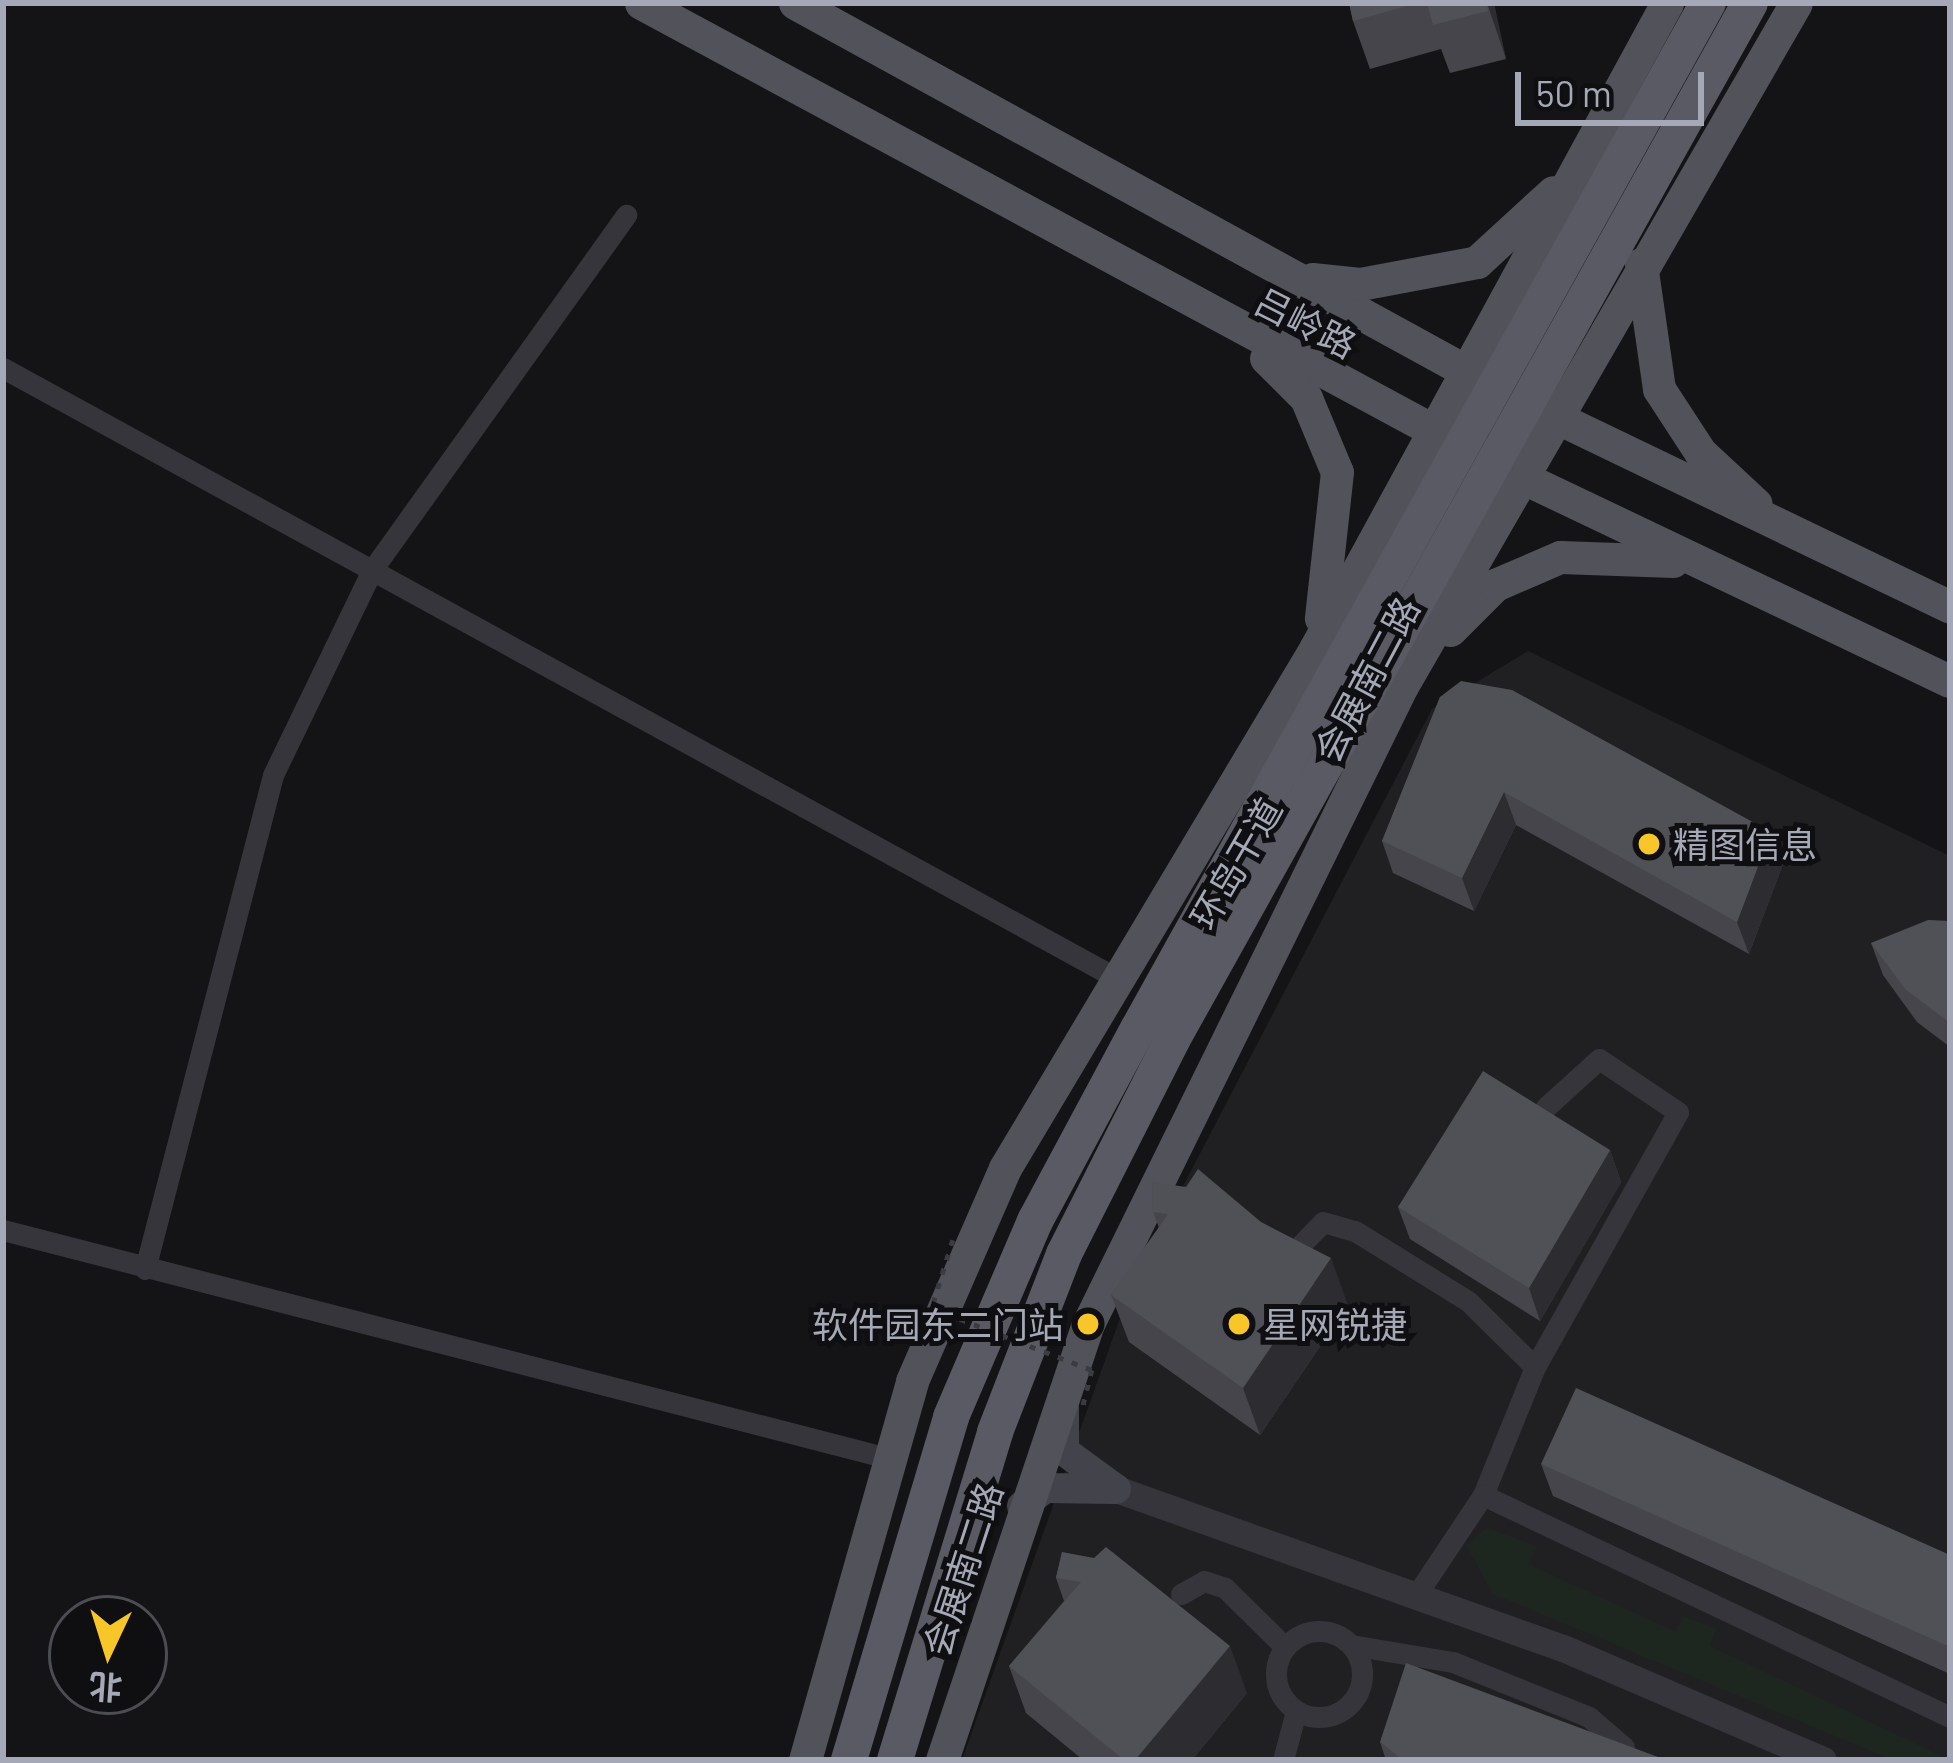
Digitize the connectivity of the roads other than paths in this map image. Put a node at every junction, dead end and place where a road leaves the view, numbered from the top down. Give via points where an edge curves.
1 (641, 3) edge
2 (1667, 3) edge
3 (1708, 3) edge
4 (1750, 3) edge
5 (1796, 3) edge
6 (809, 6) edge
7 (1591, 150) junction
8 (626, 215) dead end
9 (1641, 258) junction
10 (1291, 277) junction
11 (1201, 313) junction
12 (3, 368) edge
13 (1468, 373) junction
14 (1559, 419) junction
15 (1435, 432) junction
16 (1525, 479) junction
17 (1783, 530) junction
18 (1693, 563) junction
19 (371, 570) junction
20 (1950, 607) edge
21 (1315, 649) junction
22 (1950, 681) edge
23 (1402, 686) junction
24 (1118, 980) junction
25 (1155, 1034) junction
26 (1546, 1108) edge
27 (3, 1230) edge
28 (1288, 1258) edge
29 (145, 1269) junction
30 (1535, 1366) junction
31 (1073, 1405) junction
32 (888, 1458) junction
33 (1116, 1490) junction
34 (1483, 1495) junction
35 (1022, 1506) junction
36 (1181, 1594) dead end
37 (1415, 1597) junction
38 (1351, 1645) junction
39 (1285, 1647) junction
40 (860, 1703) junction
41 (906, 1704) junction
42 (1296, 1711) junction
43 (1950, 1717) edge
44 (1624, 1747) edge
45 (805, 1760) edge
46 (824, 1760) edge
47 (849, 1760) edge
48 (895, 1760) edge
49 (908, 1760) edge
50 (942, 1760) edge
51 (1283, 1760) edge
52 (1822, 1760) edge

1 - 11 main road, 吕岭路
2 - 7 main road
3 - 25 highway, 环岛干道, bridge
4 - 25 highway, 环岛干道, bridge
5 - 9 main road, 会展南二路
6 - 10 main road, 吕岭路
7 - 10 main road via 1477,262 1360,284
7 - 13 main road
8 - 19 street via 541,320
9 - 14 main road, 会展南二路
9 - 17 main road via 1659,388 1700,452
10 - 13 main road, 吕岭路
11 - 15 main road, 吕岭路
11 - 21 main road via 1270,361 1323,428 1339,524
12 - 19 street
13 - 14 main road, 吕岭路
13 - 15 main road
14 - 16 main road, 会展南二路
14 - 17 main road, 吕岭路
15 - 16 main road, 吕岭路
15 - 21 main road
16 - 18 main road, 吕岭路
16 - 23 main road, 会展南二路
17 - 20 main road, 吕岭路
18 - 22 main road, 吕岭路
18 - 23 main road via 1603,556 1536,565 1495,584
19 - 24 street
19 - 29 street via 272,775
21 - 23 main road
21 - 24 main road
23 - 31 main road, 会展南二路 via 1088,1324
24 - 32 main road via 1005,1168
25 - 40 highway, 环岛干道 via 1035,1221 951,1417
25 - 41 highway, 环岛干道 via 1064,1254
26 - 30 street via 1598,1059 1678,1112
27 - 29 street
28 - 30 street via 1323,1222 1355,1232 1468,1301
29 - 32 street
30 - 34 street
31 - 33 main road via 1064,1451
31 - 35 main road, 会展南二路
32 - 45 main road
33 - 35 main road via 1045,1488
33 - 37 street
34 - 37 street
34 - 43 street
35 - 50 main road, 会展南二路
36 - 39 street via 1204,1581 1226,1588
37 - 52 street
38 - 39 street via 1315,1631
38 - 42 street via 1361,1666 1352,1702 1330,1716
38 - 44 street via 1453,1662 1589,1717
39 - 42 street via 1275,1677
40 - 46 highway
40 - 47 highway, 环岛干道
41 - 48 highway, 环岛干道
41 - 49 highway
42 - 51 street

